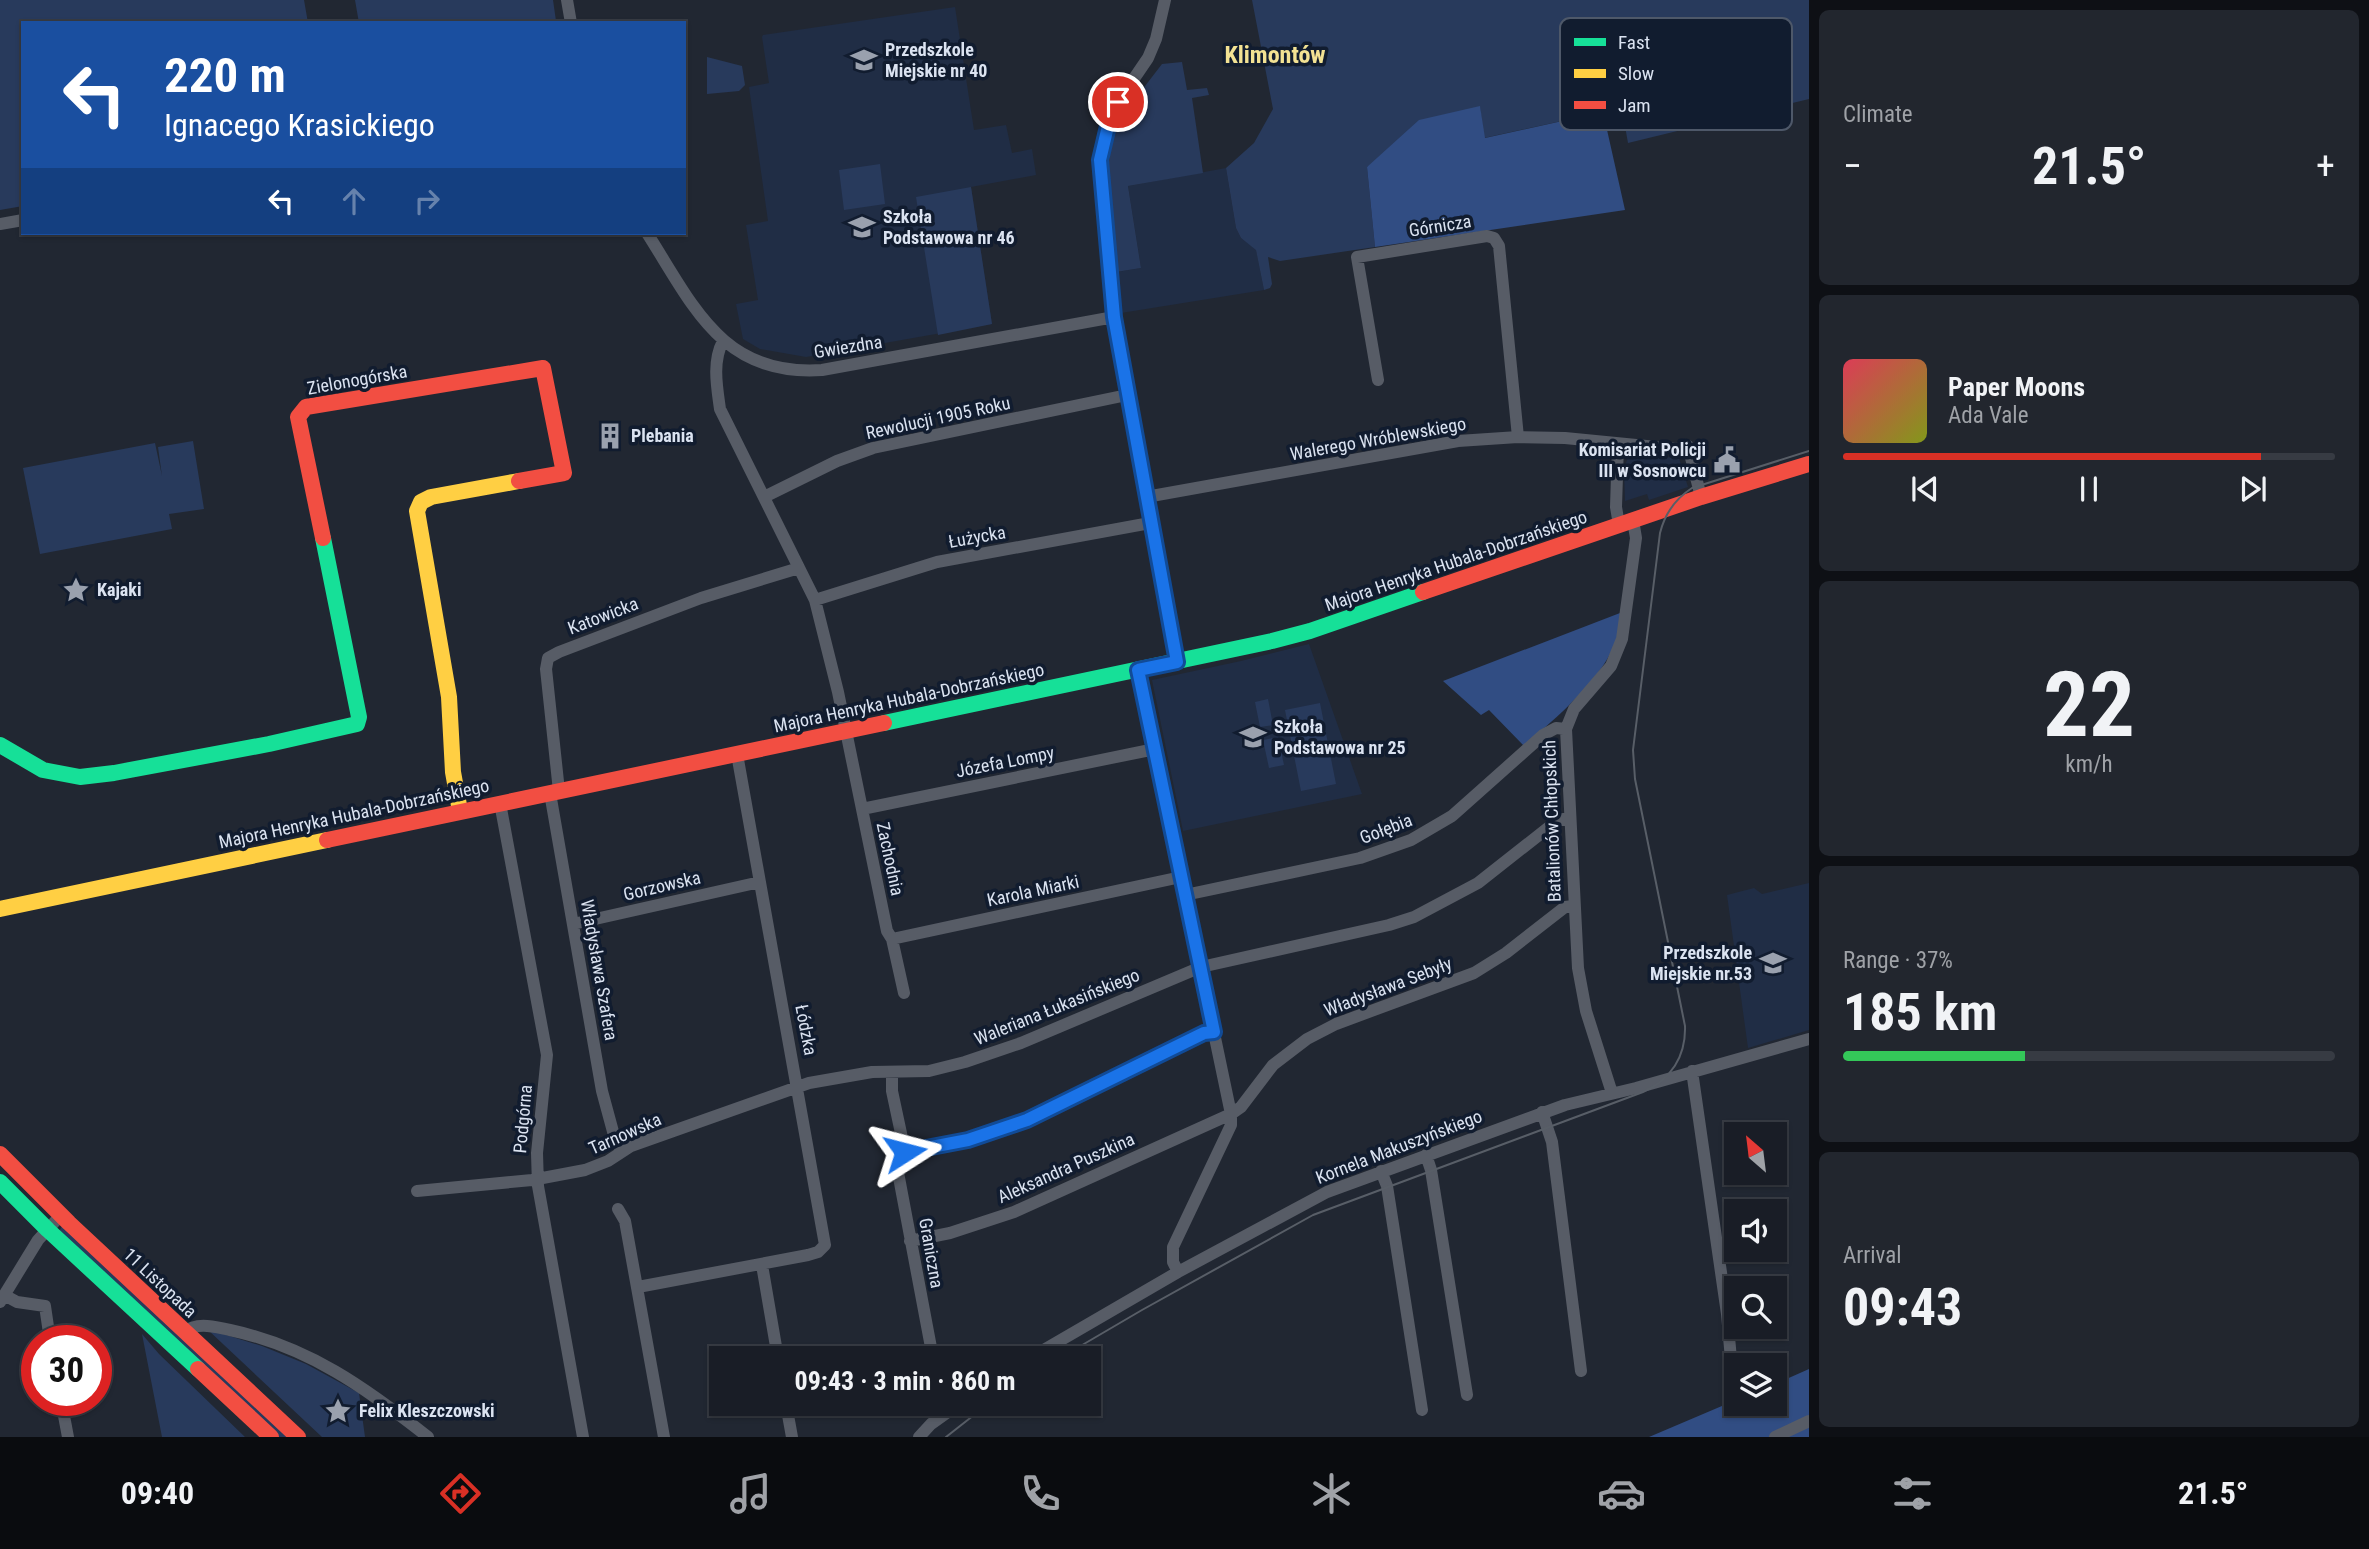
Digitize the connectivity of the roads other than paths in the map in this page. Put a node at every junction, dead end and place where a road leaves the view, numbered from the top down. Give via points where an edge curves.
1 (567, 0) edge
2 (1165, 0) edge
3 (571, 21) edge
4 (21, 220) edge
5 (0, 224) edge
6 (648, 235) edge
7 (1114, 317) junction
8 (723, 341) junction
9 (1378, 380) dead end
10 (1127, 395) junction
11 (1518, 437) junction
12 (1618, 444) junction
13 (1809, 464) edge
14 (764, 497) junction
15 (1146, 497) junction
16 (1701, 497) junction
17 (1150, 523) junction
18 (1626, 523) junction
19 (799, 568) junction
20 (814, 600) junction
21 (1177, 662) junction
22 (1138, 670) junction
23 (1566, 729) junction
24 (845, 731) junction
25 (0, 746) edge
26 (1155, 749) junction
27 (737, 754) junction
28 (555, 792) junction
29 (500, 803) junction
30 (862, 809) junction
31 (460, 811) junction
32 (1570, 818) junction
33 (1181, 877) junction
34 (760, 882) junction
35 (1185, 895) junction
36 (1573, 906) junction
37 (0, 909) edge
38 (573, 924) junction
39 (892, 939) junction
40 (1201, 967) junction
41 (904, 993) dead end
42 (1214, 1032) junction
43 (1809, 1039) edge
44 (1692, 1072) junction
45 (892, 1073) junction
46 (799, 1087) junction
47 (1612, 1093) junction
48 (1542, 1112) junction
49 (1231, 1114) junction
50 (622, 1151) junction
51 (905, 1152) junction
52 (0, 1154) edge
53 (1426, 1155) junction
54 (1381, 1171) junction
55 (537, 1179) junction
56 (0, 1182) edge
57 (417, 1191) dead end
58 (618, 1209) dead end
59 (61, 1215) junction
60 (48, 1230) junction
61 (910, 1241) junction
62 (761, 1265) junction
63 (1178, 1272) junction
64 (638, 1287) junction
65 (3, 1299) edge
66 (48, 1325) edge
67 (184, 1332) junction
68 (776, 1346) edge
69 (931, 1346) edge
70 (1051, 1346) edge
71 (1730, 1353) edge
72 (1581, 1371) dead end
73 (1467, 1395) dead end
74 (1423, 1410) dead end
75 (64, 1416) edge
76 (788, 1416) edge
77 (939, 1416) edge
78 (1809, 1421) edge
79 (68, 1437) edge
80 (271, 1437) edge
81 (298, 1437) edge
82 (428, 1437) edge
83 (583, 1437) edge
84 (664, 1437) edge
85 (792, 1437) edge
86 (919, 1437) edge
87 (1775, 1437) edge

1 - 3 street
2 - 7 street via 1156,39 1118,102 1100,160
4 - 5 street
6 - 8 street, Gwiezdna via 690,302
7 - 8 street, Gwiezdna via 814,371 767,365
7 - 10 street
8 - 14 street, Zachodnia via 716,374 720,410
9 - 11 street, Górnicza via 1357,257 1494,238 1499,246
10 - 14 street, Rewolucji 1905 Roku via 873,448
10 - 15 street
11 - 12 street, Walerego Wróblewskiego
11 - 15 street, Walerego Wróblewskiego via 1458,441
12 - 16 street, Walerego Wróblewskiego via 1688,446
12 - 18 street via 1616,507
13 - 16 street, Majora Henryka Hubala-Dobrzańskiego
14 - 19 street, Zachodnia
15 - 17 street
16 - 18 street, Majora Henryka Hubala-Dobrzańskiego
17 - 20 street, Łużycka via 937,562
17 - 21 street
18 - 21 street, Majora Henryka Hubala-Dobrzańskiego via 1310,631
18 - 23 street, Batalionów Chłopskich via 1636,538 1622,639 1611,666 1574,709
19 - 20 street, Zachodnia
19 - 28 street, Katowicka via 701,598 548,658
20 - 24 street, Zachodnia
21 - 22 street, Majora Henryka Hubala-Dobrzańskiego
22 - 24 street, Majora Henryka Hubala-Dobrzańskiego
22 - 26 street
23 - 32 street, Batalionów Chłopskich
23 - 35 street, Gołębia via 1543,735 1452,816 1411,840 1360,858
24 - 27 street, Majora Henryka Hubala-Dobrzańskiego
24 - 30 street, Zachodnia
25 - 31 street, Zielonogórska via 43,770 80,777 357,724 298,417 306,407 543,368 564,472 431,497 421,502 417,511 449,697
26 - 30 street, Józefa Lompy
26 - 33 street
27 - 28 street, Majora Henryka Hubala-Dobrzańskiego
27 - 34 street, Łódzka
28 - 29 street, Majora Henryka Hubala-Dobrzańskiego
28 - 38 street, Władysława Szafera
29 - 31 street, Majora Henryka Hubala-Dobrzańskiego
29 - 55 street, Podgórna via 547,1055
30 - 39 street, Zachodnia
31 - 37 street, Majora Henryka Hubala-Dobrzańskiego
32 - 36 street, Batalionów Chłopskich
32 - 40 street, Waleriana Łukasińskiego via 1558,820 1478,883 1414,917
33 - 35 street
33 - 39 street, Karola Miarki
34 - 38 street, Gorzowska
34 - 46 street, Łódzka
35 - 40 street
36 - 47 street, Batalionów Chłopskich via 1586,1010
36 - 49 street, Władysława Sebyły via 1565,907 1474,972 1307,1039 1273,1065
38 - 50 street, Władysława Szafera via 602,1091
39 - 41 street, Zachodnia
40 - 42 street
40 - 45 street, Waleriana Łukasińskiego via 1021,1044 947,1067
42 - 49 street
42 - 51 street via 1027,1120 968,1140
43 - 44 street, Kornela Makuszyńskiego
44 - 47 street, Kornela Makuszyńskiego
44 - 71 street
45 - 46 street, Waleriana Łukasińskiego via 872,1072
45 - 51 street, Graniczna
46 - 50 street, Tarnowska
46 - 62 street, Łódzka via 825,1245 818,1252
47 - 48 street, Kornela Makuszyńskiego
48 - 53 street, Kornela Makuszyńskiego
48 - 72 street via 1552,1142
49 - 61 street, Aleksandra Puszkina via 1014,1212
49 - 63 street, Władysława Sebyły via 1231,1125 1173,1247
50 - 55 street, Tarnowska via 597,1167
51 - 61 street, Graniczna via 897,1167
52 - 59 street, 11 Listopada
53 - 54 street, Kornela Makuszyńskiego
53 - 73 street
54 - 63 street, Kornela Makuszyńskiego via 1309,1200
54 - 74 street
55 - 57 street, Tarnowska
55 - 83 street, Podgórna
56 - 60 street
58 - 64 street via 625,1221
59 - 60 street
59 - 67 street, 11 Listopada
60 - 65 street
60 - 80 street
61 - 69 street, Graniczna
62 - 64 street, Łódzka
62 - 68 street
63 - 70 street, Kornela Makuszyńskiego
64 - 84 street
65 - 66 street via 45,1306
67 - 81 street, 11 Listopada
67 - 82 street via 191,1326 208,1325 298,1352 374,1394
75 - 79 street
76 - 85 street
77 - 86 street
78 - 87 street

